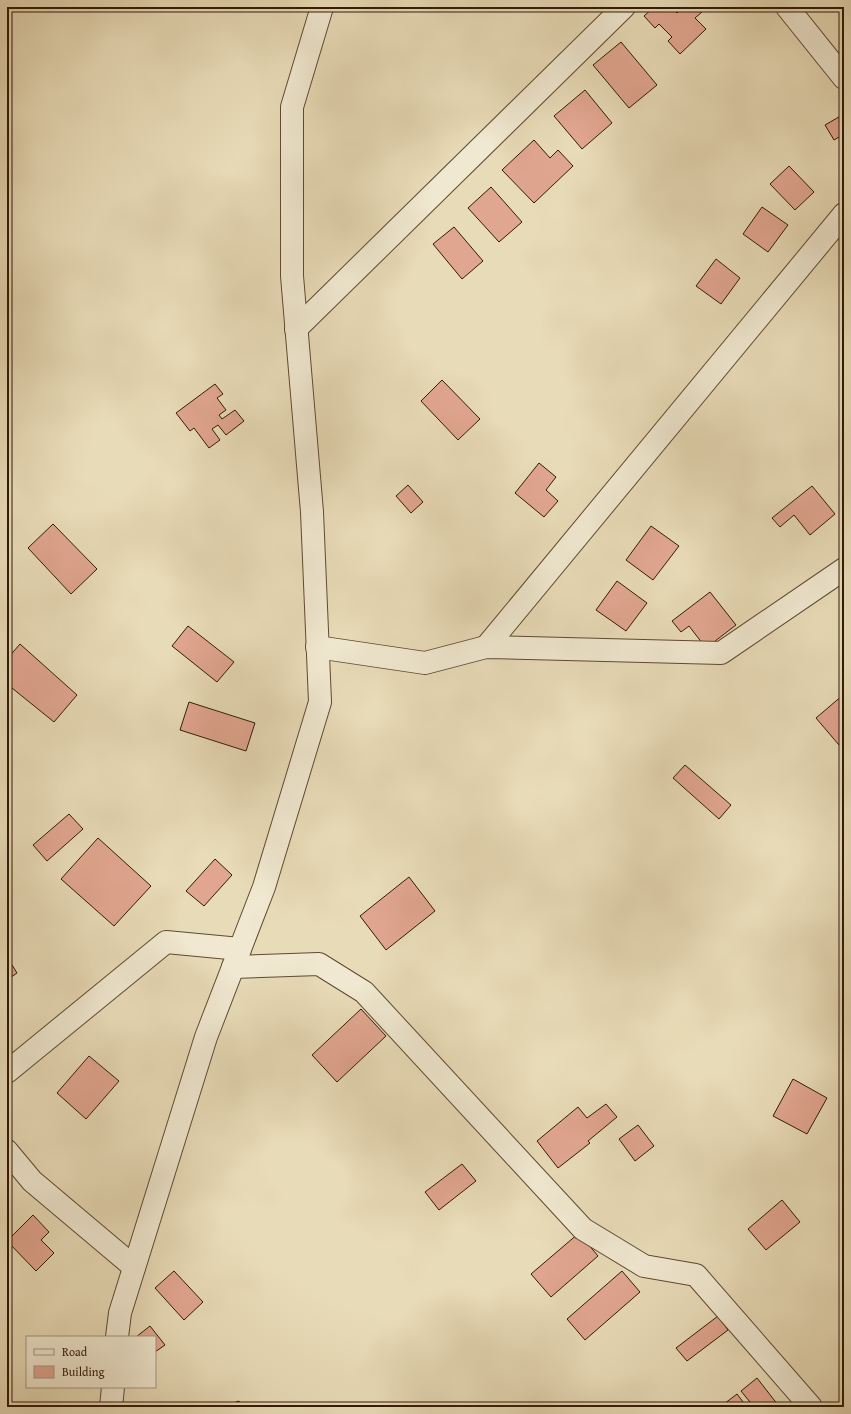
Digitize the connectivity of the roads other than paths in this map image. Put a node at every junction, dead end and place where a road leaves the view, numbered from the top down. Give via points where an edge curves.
1 (322, 7) edge
2 (624, 7) edge
3 (787, 7) edge
4 (844, 78) edge
5 (844, 214) edge
6 (296, 329) junction
7 (844, 569) edge
8 (317, 647) junction
9 (486, 647) junction
10 (237, 958) junction
11 (7, 1072) edge
12 (7, 1151) edge
13 (134, 1267) junction
14 (118, 1336) edge
15 (113, 1388) edge
16 (111, 1407) edge
17 (811, 1407) edge

1 - 6 street via 292,107 292,276
2 - 6 street
3 - 4 street
5 - 9 street
6 - 8 street via 312,512
7 - 9 street via 721,653
8 - 9 street via 425,663
8 - 10 street via 320,702 264,887
10 - 11 street via 166,942
10 - 13 street via 206,1037
10 - 17 street via 319,964 364,992 584,1229 644,1266 696,1275
12 - 13 street via 32,1180
13 - 14 street via 120,1313
15 - 16 street

